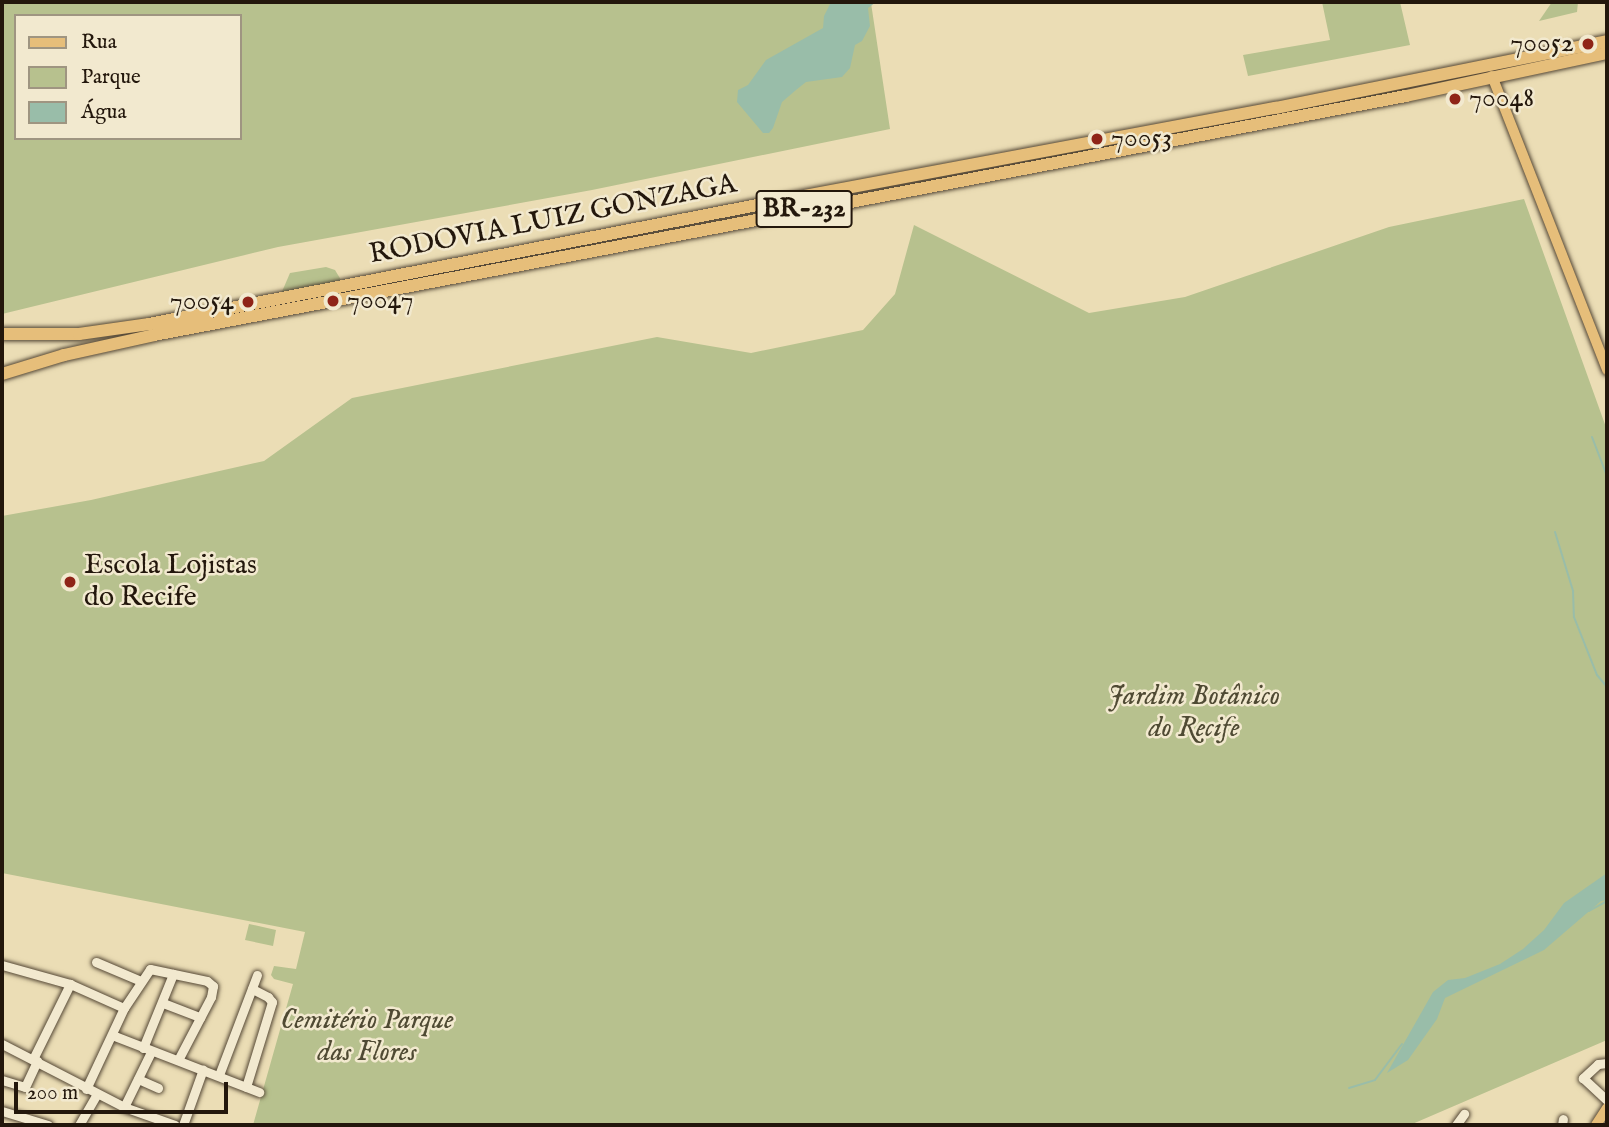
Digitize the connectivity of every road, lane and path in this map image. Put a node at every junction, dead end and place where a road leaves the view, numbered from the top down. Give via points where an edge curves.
1 (1607, 41) edge
2 (1607, 53) edge
3 (1492, 76) junction
4 (2, 334) edge
5 (1607, 370) edge
6 (2, 374) edge
7 (96, 962) dead end
8 (2, 965) edge
9 (173, 974) junction
10 (257, 975) dead end
11 (141, 981) junction
12 (71, 984) junction
13 (252, 989) junction
14 (163, 1003) junction
15 (124, 1009) junction
16 (201, 1017) junction
17 (112, 1035) junction
18 (2, 1044) edge
19 (147, 1050) junction
20 (35, 1060) junction
21 (178, 1060) junction
22 (1607, 1063) edge
23 (203, 1069) junction
24 (219, 1075) junction
25 (138, 1079) junction
26 (2, 1080) edge
27 (246, 1087) junction
28 (158, 1088) dead end
29 (86, 1089) junction
30 (259, 1092) dead end
31 (97, 1094) junction
32 (1607, 1100) edge
33 (124, 1107) junction
34 (1607, 1108) edge
35 (2, 1111) edge
36 (1464, 1114) dead end
37 (48, 1125) edge
38 (79, 1125) edge
39 (175, 1125) edge
40 (183, 1125) edge
41 (1457, 1125) edge
42 (1596, 1125) edge

1 - 4 highway, RODOVIA LUIZ GONZAGA / BR-232 via 149,324 79,334
2 - 3 highway, RODOVIA LUIZ GONZAGA / BR-232
3 - 5 main road
3 - 6 highway, RODOVIA LUIZ GONZAGA / BR-232 via 154,335
7 - 11 street
8 - 12 street
9 - 11 street via 150,969
9 - 14 street
9 - 16 street via 211,982 213,990
10 - 13 street
11 - 15 street
12 - 15 street
12 - 20 street
13 - 24 street
13 - 27 street via 268,997 272,1007
14 - 16 street
14 - 19 street
15 - 17 street
16 - 21 street
17 - 19 street
17 - 29 street
18 - 20 street
19 - 21 street
19 - 25 street
20 - 26 street via 25,1087
20 - 29 street
21 - 23 street
22 - 32 street via 1598,1064 1583,1078
23 - 24 street
23 - 40 street
24 - 27 street
25 - 28 street
25 - 33 street
27 - 30 street
29 - 31 street
31 - 33 street
31 - 38 street
33 - 39 street
34 - 42 main road
35 - 37 street
36 - 41 street

